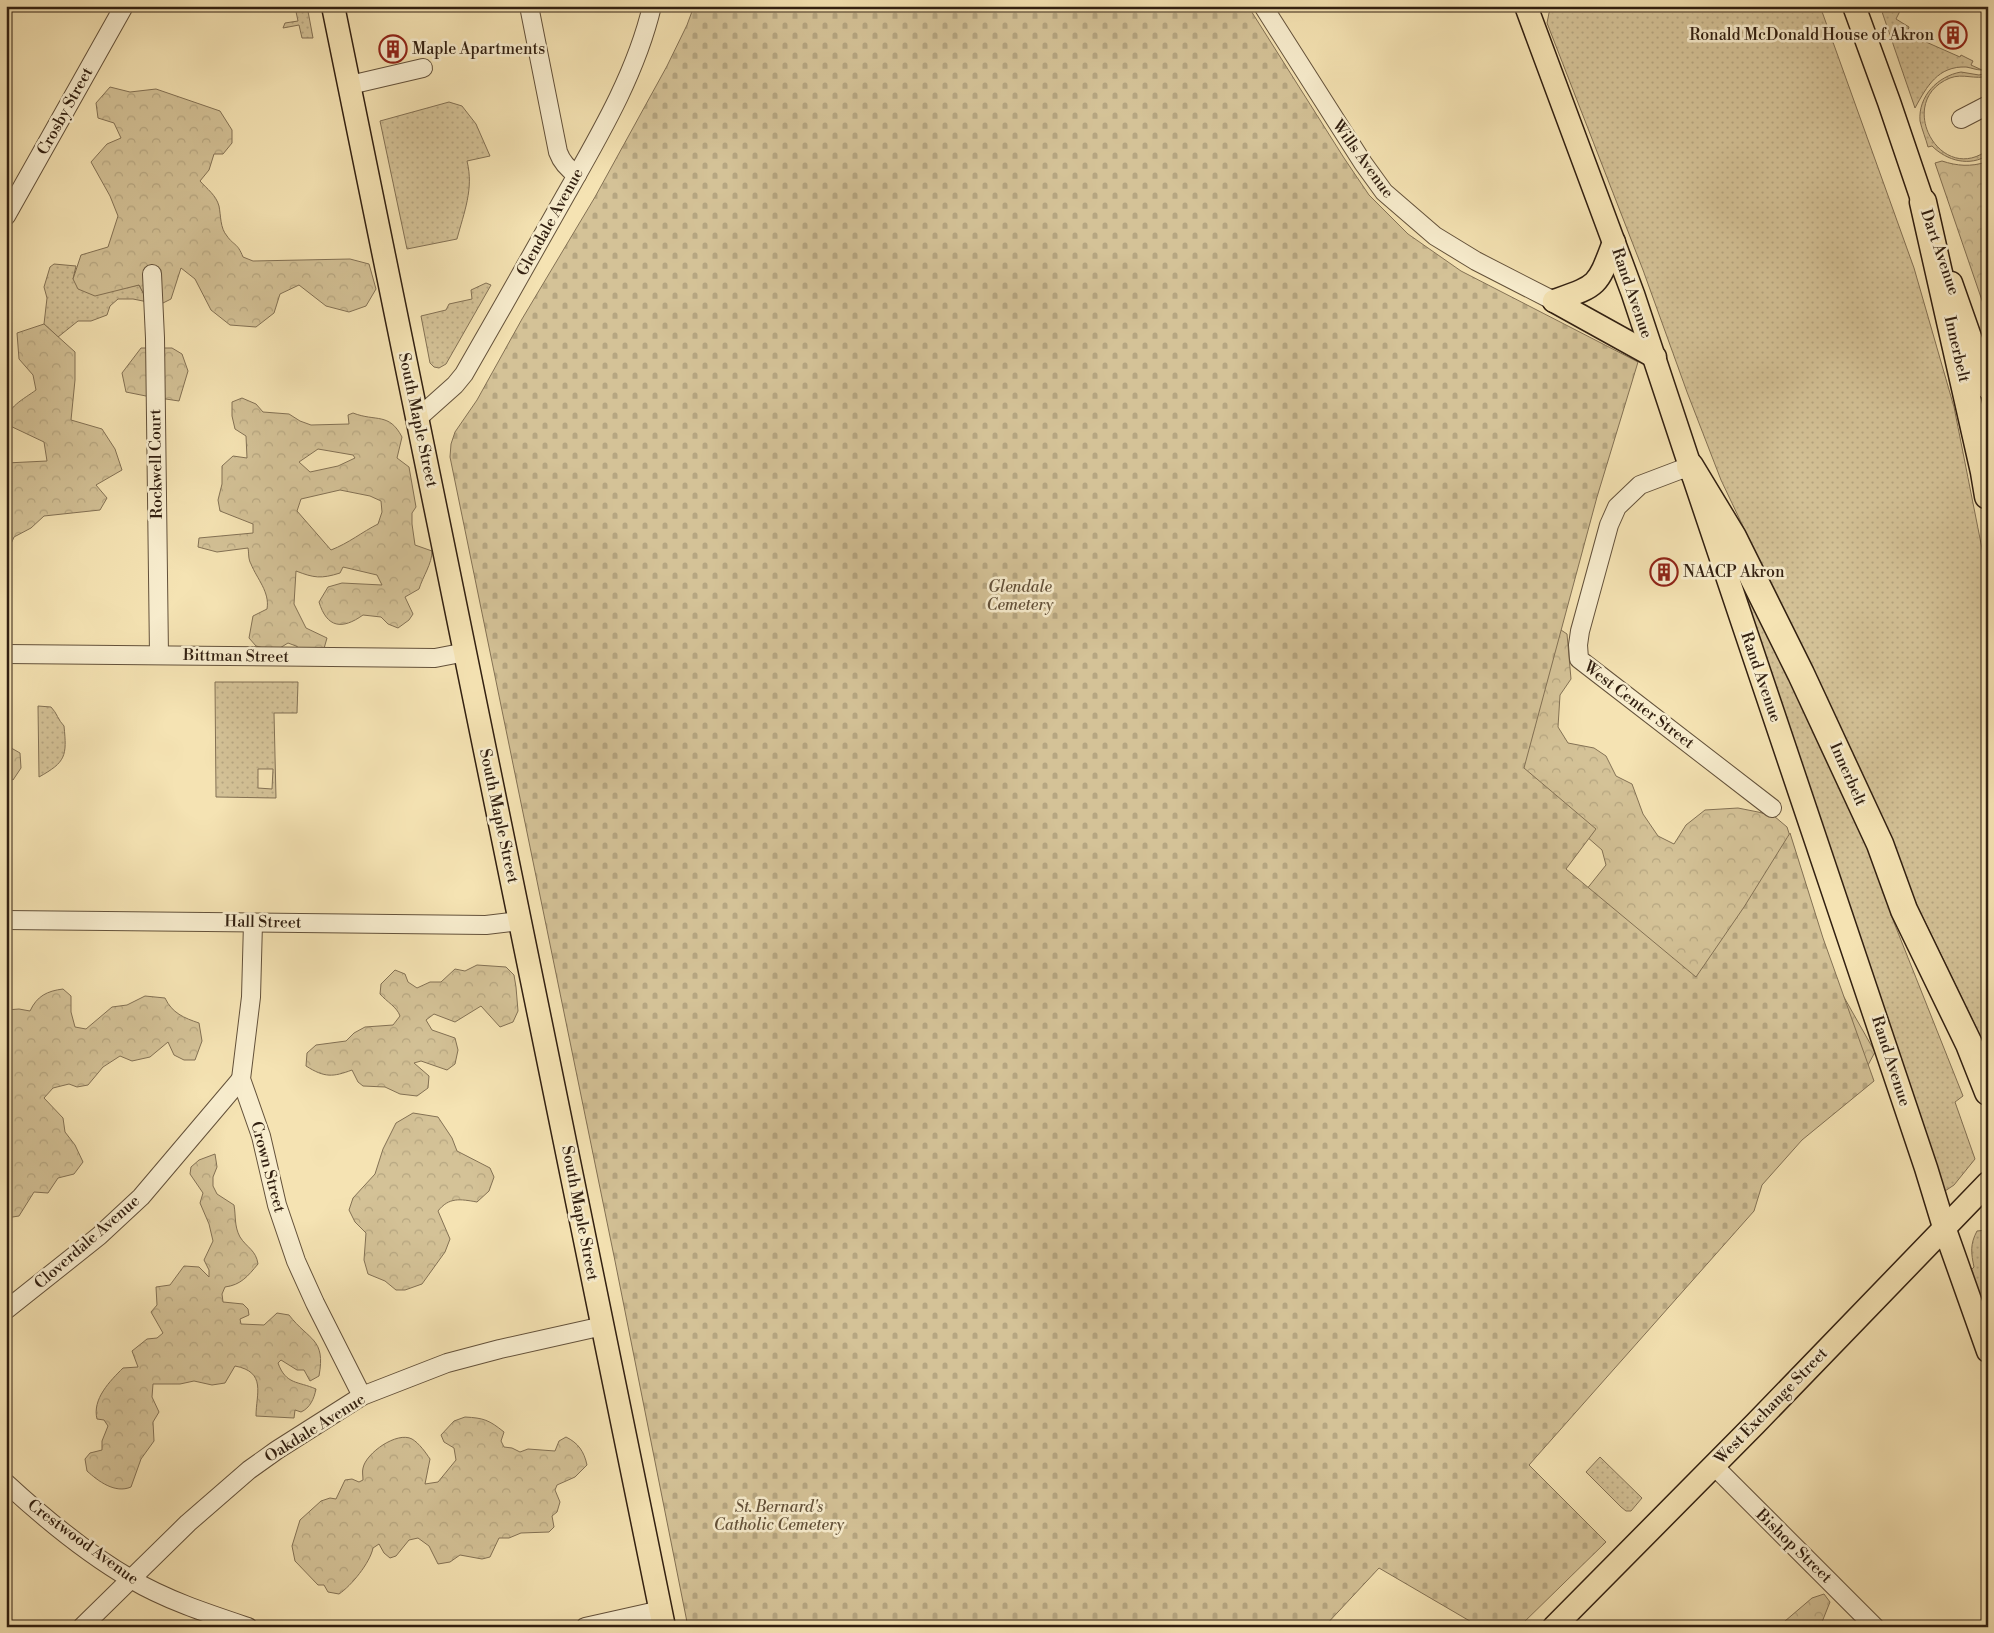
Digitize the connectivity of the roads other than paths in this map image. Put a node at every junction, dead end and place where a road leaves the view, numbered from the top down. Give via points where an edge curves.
1 (124, 6) edge
2 (333, 6) edge
3 (529, 6) edge
4 (652, 6) edge
5 (1264, 6) edge
6 (1526, 6) edge
7 (1854, 6) edge
8 (423, 68) dead end
9 (350, 85) junction
10 (1988, 106) edge
11 (1961, 119) dead end
12 (577, 175) junction
13 (1923, 202) junction
14 (6, 216) edge
15 (1614, 242) junction
16 (152, 274) dead end
17 (1554, 301) junction
18 (1655, 357) junction
19 (1988, 388) edge
20 (418, 418) junction
21 (1690, 466) junction
22 (1988, 496) edge
23 (466, 652) junction
24 (6, 654) edge
25 (159, 655) junction
26 (1772, 808) dead end
27 (6, 920) edge
28 (520, 921) junction
29 (253, 922) junction
30 (241, 1079) junction
31 (1988, 1092) edge
32 (1988, 1183) edge
33 (1944, 1227) junction
34 (6, 1310) edge
35 (603, 1326) junction
36 (1988, 1351) edge
37 (362, 1396) junction
38 (1713, 1466) junction
39 (6, 1483) edge
40 (131, 1579) junction
41 (663, 1618) edge
42 (82, 1627) edge
43 (248, 1627) edge
44 (585, 1627) edge
45 (1554, 1627) edge
46 (1875, 1627) edge

1 - 14 street, Crosby Street
2 - 9 main road, South Maple Street
3 - 12 street via 558,152 565,165
4 - 12 street, Glendale Avenue via 639,53
5 - 17 street, Wills Avenue via 1384,192 1435,236 1476,262
6 - 15 main road, Rand Avenue
7 - 13 main road, Dart Avenue
8 - 9 street
9 - 20 main road, South Maple Street
10 - 11 street
12 - 20 street, Glendale Avenue via 464,374
13 - 19 main road, Dart Avenue
13 - 22 highway, Innerbelt
15 - 17 main road via 1602,276 1596,283
15 - 18 main road, Rand Avenue
16 - 25 street, Rockwell Court
17 - 18 main road
18 - 21 main road, Rand Avenue
20 - 23 main road, South Maple Street
21 - 26 street, West Center Street via 1640,485 1617,507 1609,524 1581,626 1579,659
21 - 31 highway, Innerbelt via 1734,537 1806,682 1880,844 1904,910 1970,1044
21 - 33 main road, Rand Avenue
23 - 25 street, Bittman Street via 435,658
23 - 28 main road, South Maple Street
24 - 25 street, Bittman Street
27 - 29 street, Hall Street
28 - 29 street, Hall Street via 486,925
28 - 35 main road, South Maple Street
29 - 30 street, Crown Street via 251,997
30 - 34 street, Cloverdale Avenue via 141,1197 99,1236
30 - 37 street, Crown Street via 261,1136 277,1205 296,1261
32 - 33 main road, West Exchange Street
33 - 36 main road, Rand Avenue
33 - 38 main road, West Exchange Street
35 - 37 street, Oakdale Avenue via 447,1364
35 - 41 main road, South Maple Street
37 - 40 street, Oakdale Avenue via 249,1470
38 - 45 main road, West Exchange Street
38 - 46 street, Bishop Street
39 - 40 street, Crestwood Avenue via 68,1536
40 - 42 street, Oakdale Avenue
40 - 43 street, Crestwood Avenue via 202,1611
41 - 44 street

